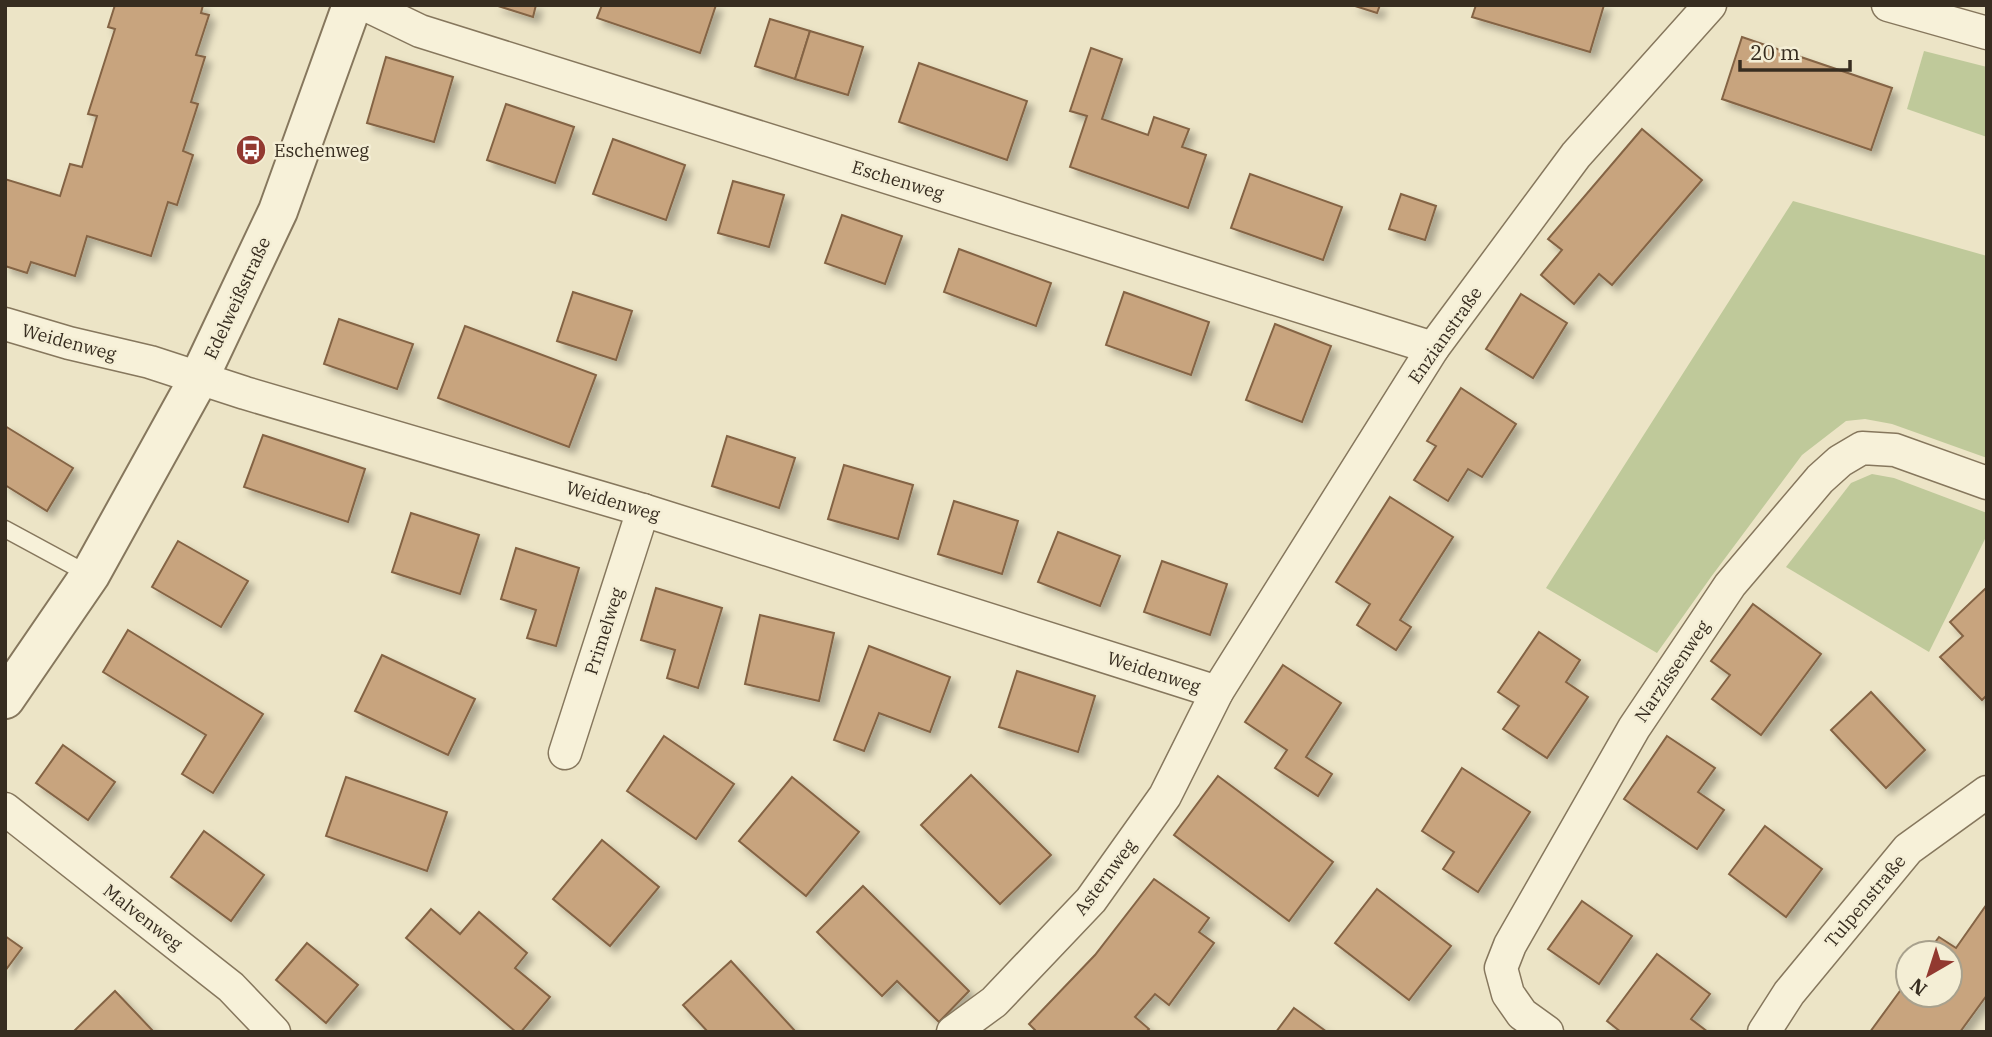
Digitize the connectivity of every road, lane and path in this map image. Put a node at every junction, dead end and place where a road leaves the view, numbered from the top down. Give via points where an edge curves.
1 (352, 5) edge
2 (366, 5) edge
3 (1710, 5) edge
4 (1888, 5) edge
5 (1987, 33) edge
6 (5, 324) edge
7 (1433, 348) junction
8 (199, 379) junction
9 (1987, 483) edge
10 (643, 510) junction
11 (5, 529) edge
12 (90, 575) junction
13 (1217, 692) junction
14 (5, 699) edge
15 (565, 753) dead end
16 (1987, 792) edge
17 (5, 809) edge
18 (274, 1032) edge
19 (953, 1032) edge
20 (1547, 1032) edge
21 (1764, 1032) edge

1 - 8 street, Edelweißstraße via 278,211
2 - 7 street, Eschenweg via 420,31
3 - 7 street, Enzianstraße via 1576,155
4 - 5 street
6 - 8 street, Weidenweg
7 - 13 street, Enzianstraße
8 - 10 street, Weidenweg
8 - 12 street, Edelweißstraße
9 - 20 street, Narzissenweg via 1895,450 1862,448 1820,480 1730,585 1633,728 1510,945 1501,968 1508,994 1522,1014
10 - 13 street, Weidenweg
10 - 15 street, Primelweg
11 - 12 lane
12 - 14 street, Edelweißstraße
13 - 19 street, Asternweg via 1165,796 1091,900 994,1002
16 - 21 street, Tulpenstraße via 1908,849 1789,993
17 - 18 street, Malvenweg via 232,986

